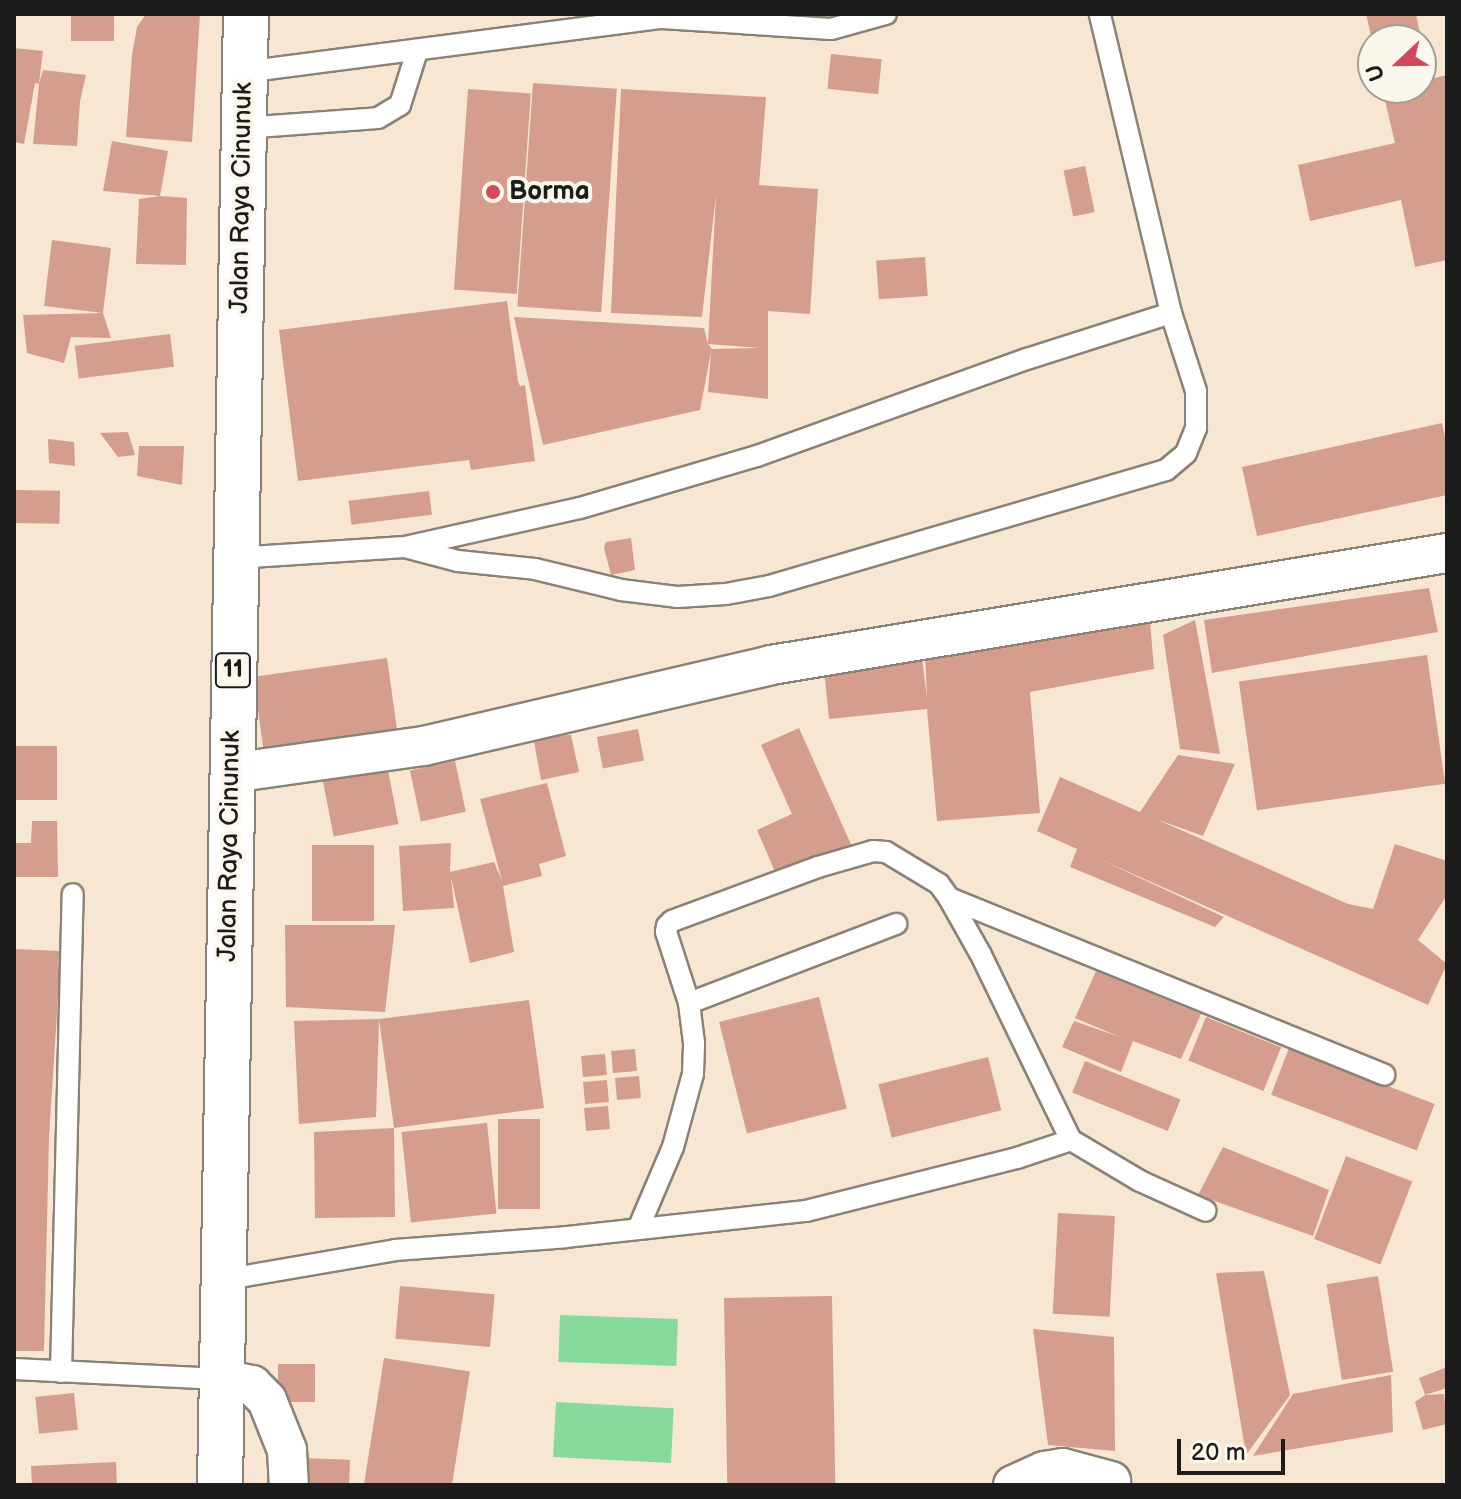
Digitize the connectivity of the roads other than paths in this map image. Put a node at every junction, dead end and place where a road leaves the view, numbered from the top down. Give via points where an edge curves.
1 (246, 14) edge
2 (886, 14) edge
3 (1100, 14) edge
4 (665, 16) edge
5 (417, 51) junction
6 (244, 72) junction
7 (243, 128) junction
8 (1171, 313) junction
9 (405, 547) junction
10 (1447, 553) edge
11 (235, 558) junction
12 (231, 773) junction
13 (73, 894) dead end
14 (949, 898) junction
15 (896, 924) dead end
16 (689, 1003) junction
17 (1384, 1075) dead end
18 (1071, 1140) junction
19 (1206, 1211) dead end
20 (638, 1229) junction
21 (221, 1280) junction
22 (14, 1369) edge
23 (61, 1372) junction
24 (220, 1392) junction
25 (220, 1472) edge
26 (1111, 1481) dead end
27 (289, 1485) edge
28 (1013, 1485) edge

1 - 6 highway, Jalan Raya Cinunuk / 11
2 - 4 lane via 831,29
3 - 8 lane
4 - 5 lane
5 - 6 lane
5 - 7 lane via 400,105 378,118
6 - 7 highway, Jalan Raya Cinunuk / 11
7 - 11 highway, Jalan Raya Cinunuk / 11
8 - 9 lane via 757,456 580,508
8 - 9 lane via 1196,391 1196,428 1186,453 1166,470 1142,479 726,594 677,597 621,590
9 - 11 lane
10 - 12 street via 771,665 424,746
11 - 12 highway, Jalan Raya Cinunuk / 11
12 - 21 highway, Jalan Raya Cinunuk / 11
13 - 23 lane
14 - 16 lane via 939,884 886,852 873,851 672,921 666,932
14 - 17 lane
14 - 18 lane
15 - 16 lane
16 - 20 lane via 693,1074 673,1147
18 - 19 lane via 1140,1181
18 - 20 lane via 806,1211
20 - 21 lane via 395,1250
21 - 24 highway, Jalan Raya Cinunuk / 11
22 - 23 lane
23 - 24 lane
24 - 25 highway, Jalan Raya Cinunuk / 11
24 - 27 street via 252,1385 267,1400 287,1450
26 - 28 street via 1063,1468

